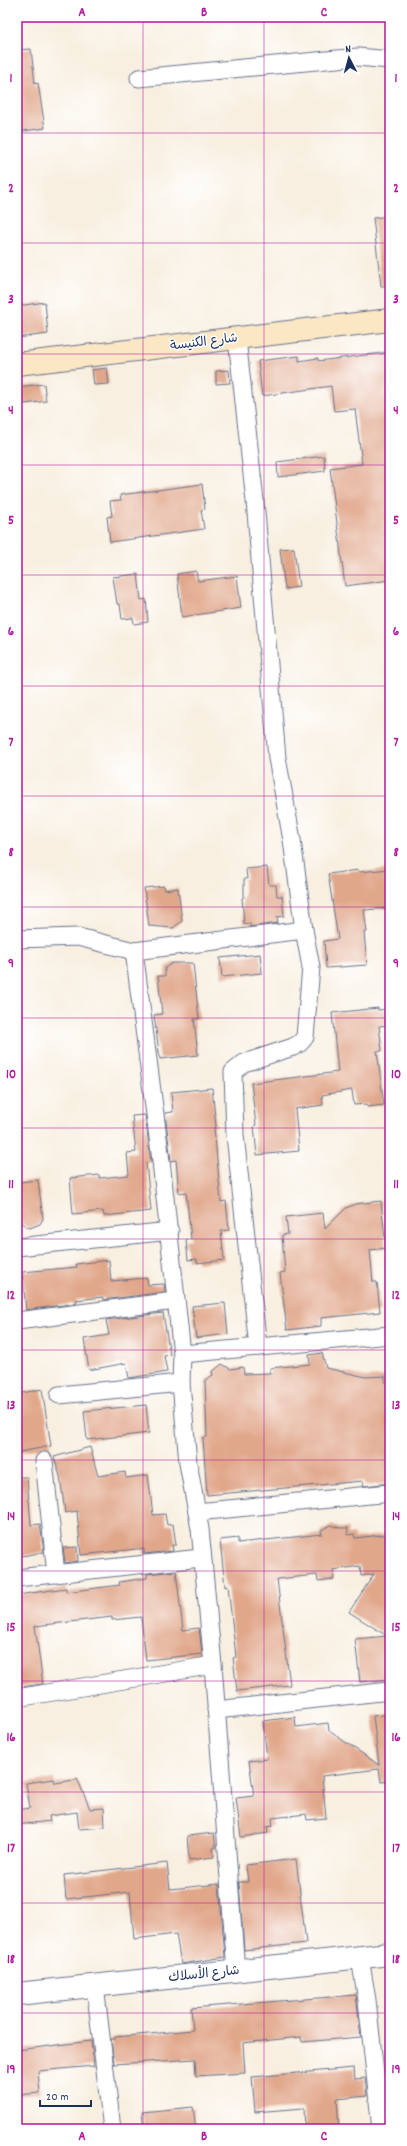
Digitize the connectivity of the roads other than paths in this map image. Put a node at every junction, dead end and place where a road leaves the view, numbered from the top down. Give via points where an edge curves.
1 (390, 60) edge
2 (140, 78) dead end
3 (390, 320) edge
4 (236, 339) junction
5 (17, 364) edge
6 (304, 930) junction
7 (17, 939) edge
8 (134, 951) junction
9 (170, 1231) junction
10 (17, 1247) edge
11 (175, 1301) junction
12 (17, 1321) edge
13 (390, 1335) edge
14 (258, 1347) junction
15 (182, 1354) junction
16 (182, 1383) junction
17 (59, 1395) dead end
18 (44, 1462) dead end
19 (390, 1493) edge
20 (197, 1512) junction
21 (201, 1558) junction
22 (56, 1574) junction
23 (17, 1578) edge
24 (213, 1665) junction
25 (390, 1691) edge
26 (17, 1698) edge
27 (216, 1710) junction
28 (390, 1954) edge
29 (360, 1958) junction
30 (236, 1971) junction
31 (95, 1986) junction
32 (17, 1994) edge
33 (112, 2129) edge
34 (381, 2129) edge

1 - 2 street via 358,57
3 - 4 main road, شارع الكنيسة
4 - 5 main road, شارع الكنيسة
4 - 6 street via 255,501 278,758
6 - 8 street
6 - 14 street via 311,967 305,1037 293,1047 244,1062 233,1072 235,1134
7 - 8 street via 78,937
8 - 9 street
9 - 10 street
9 - 11 street
11 - 12 street
11 - 15 street
13 - 14 street
14 - 15 street
15 - 16 street
16 - 17 street
16 - 20 street via 188,1463
18 - 22 street
19 - 20 street
20 - 21 street
21 - 22 street
21 - 24 street
22 - 23 street
24 - 26 street
24 - 27 street
25 - 27 street
27 - 30 street
28 - 29 street, شارع الأسلاك
29 - 30 street, شارع الأسلاك
29 - 34 street
30 - 31 street, شارع الأسلاك
31 - 32 street, شارع الأسلاك
31 - 33 street

